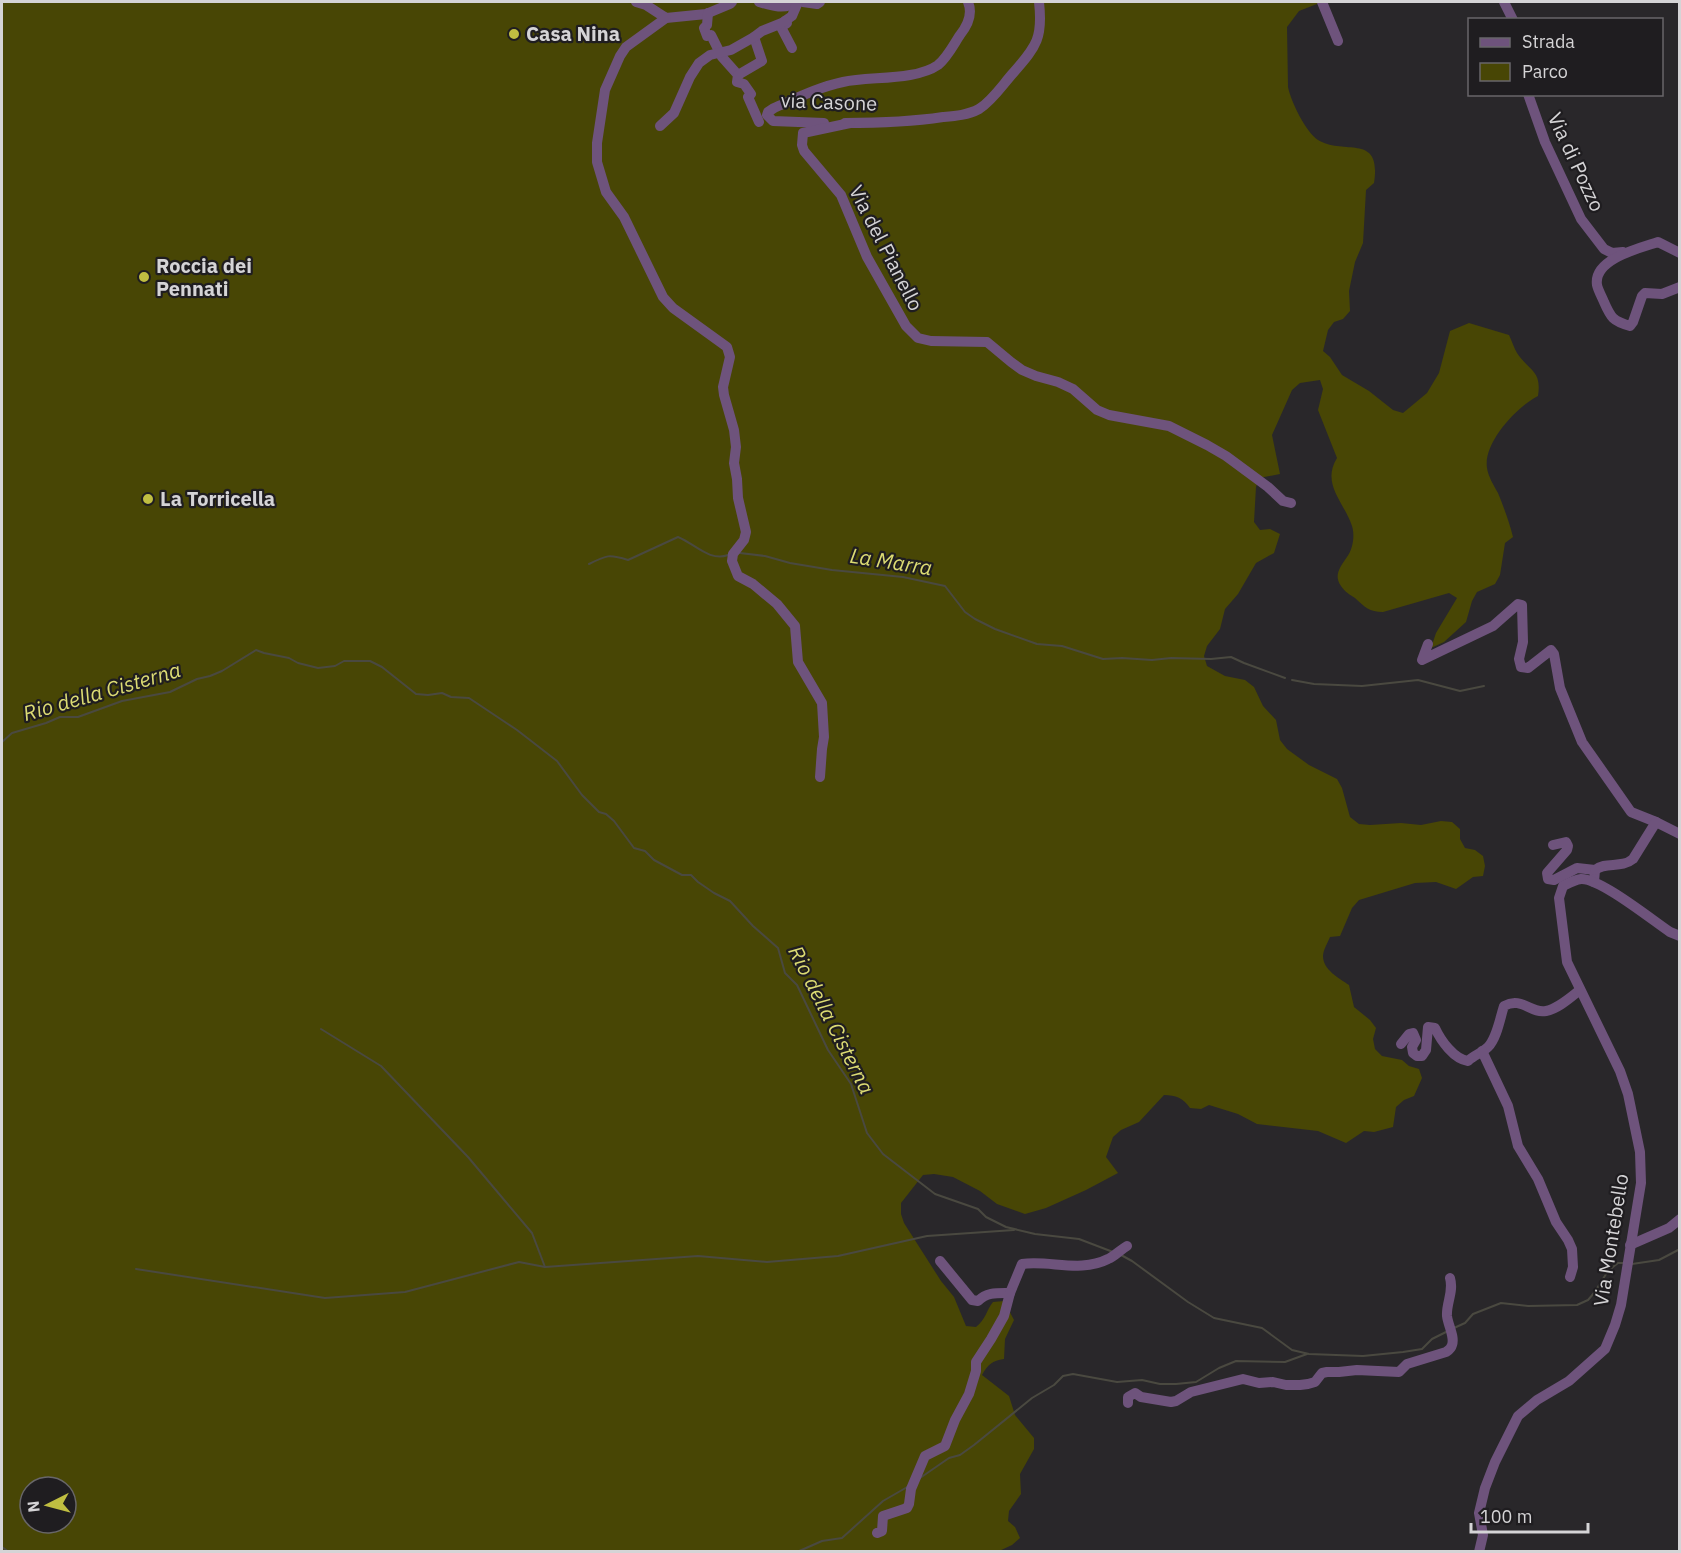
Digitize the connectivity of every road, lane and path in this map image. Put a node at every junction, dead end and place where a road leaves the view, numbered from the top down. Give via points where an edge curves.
1 (636, 2) edge
2 (732, 2) edge
3 (759, 2) edge
4 (797, 2) edge
5 (804, 2) edge
6 (820, 2) edge
7 (968, 2) edge
8 (1039, 2) edge
9 (1322, 2) edge
10 (1504, 2) edge
11 (708, 13) junction
12 (666, 18) junction
13 (1512, 18) edge
14 (789, 19) junction
15 (754, 38) junction
16 (1338, 41) dead end
17 (792, 48) dead end
18 (720, 53) junction
19 (738, 75) junction
20 (1529, 96) edge
21 (759, 122) dead end
22 (850, 123) junction
23 (660, 126) dead end
24 (1629, 252) junction
25 (1680, 253) edge
26 (1680, 287) edge
27 (1291, 503) dead end
28 (1428, 644) dead end
29 (820, 777) dead end
30 (1656, 822) junction
31 (1680, 834) edge
32 (1553, 844) dead end
33 (1595, 870) junction
34 (1594, 882) junction
35 (1680, 936) edge
36 (1580, 990) junction
37 (1401, 1044) dead end
38 (1482, 1051) junction
39 (1680, 1219) edge
40 (1120, 1250) dead end
41 (1629, 1251) junction
42 (940, 1261) dead end
43 (1570, 1277) dead end
44 (1450, 1278) dead end
45 (1010, 1293) junction
46 (1128, 1403) dead end
47 (877, 1533) dead end
48 (1479, 1551) edge

1 - 12 street
2 - 11 street
3 - 4 street via 790,7
4 - 14 street
5 - 6 street
7 - 22 street, via Casone via 968,25 939,65 923,72 824,87 774,108 767,116 773,121
8 - 22 street, via Casone via 1040,31 1036,43 979,109 931,119
9 - 16 street
10 - 13 street
11 - 12 street
11 - 18 street via 704,28
12 - 29 street via 626,47 620,56 605,90 597,162 606,192 624,217 663,297 727,347 730,357 723,387 734,430 738,498 746,532 732,561 738,576 777,604 795,626 798,662 822,703
14 - 15 street
14 - 17 street via 781,27
15 - 18 street
15 - 19 street via 762,61
18 - 19 street
18 - 23 street via 699,63 674,113
19 - 21 street via 737,82 744,84 751,94 748,97
20 - 24 street, Via di Pozzo via 1545,142 1581,219 1604,249 1612,254
22 - 27 street, Via del Pianello via 803,133 802,145 841,195 867,257 912,333 931,341 987,342 1022,370 1072,389 1097,410 1169,426 1207,445
24 - 25 street via 1658,242
24 - 26 street via 1606,264 1597,277 1611,317 1618,322 1630,326 1646,293 1662,294
28 - 30 street via 1422,660 1493,626 1518,604 1522,605 1521,667 1528,668 1551,650 1560,688 1582,742 1631,812
30 - 31 street
30 - 33 street via 1628,863 1601,865
32 - 33 street via 1566,842 1568,846 1547,873 1549,880 1577,868
33 - 34 street
34 - 35 street
34 - 36 street, Via Montebello via 1574,880 1563,886 1559,898 1567,962
36 - 38 street via 1542,1012 1518,1003 1504,1006 1489,1047
36 - 41 street, Via Montebello via 1620,1071 1640,1152 1641,1183
37 - 38 street via 1413,1033 1413,1053 1422,1056 1431,1027 1464,1061
38 - 43 street via 1509,1106 1518,1146 1572,1250
39 - 41 street
40 - 45 street via 1108,1259 1085,1266 1022,1264
41 - 48 street, Via Montebello via 1615,1325 1605,1349 1569,1381 1518,1416 1485,1488 1479,1513 1483,1536
42 - 45 street via 972,1300
44 - 46 street via 1452,1292 1447,1309 1452,1344 1446,1352 1407,1364 1399,1372 1327,1372 1315,1382 1300,1385 1243,1379 1191,1392 1171,1402 1134,1393 1128,1397
45 - 47 street via 1004,1316 976,1362 969,1394 945,1446 925,1456 909,1504 883,1516 882,1531

